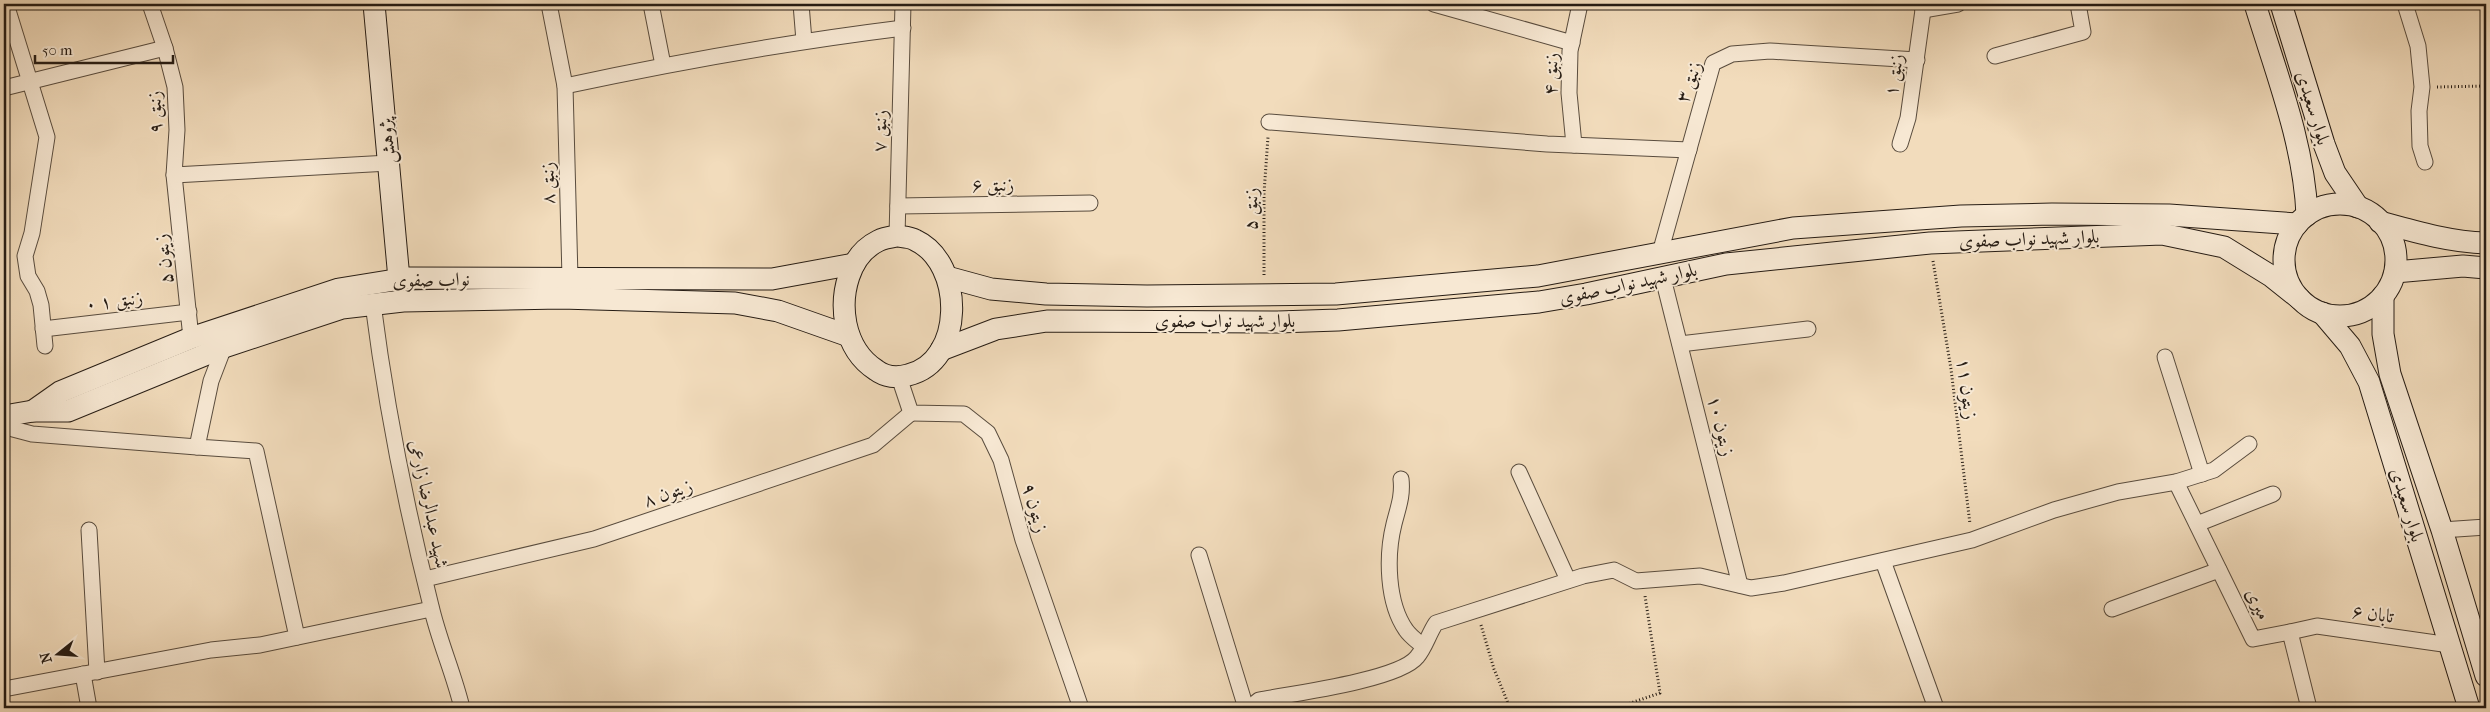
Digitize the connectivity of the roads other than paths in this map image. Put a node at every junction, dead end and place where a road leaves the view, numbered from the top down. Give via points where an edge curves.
1 (6, 4) edge
2 (150, 4) edge
3 (374, 4) edge
4 (549, 4) edge
5 (651, 4) edge
6 (801, 4) edge
7 (903, 4) edge
8 (1434, 4) edge
9 (1580, 4) edge
10 (1958, 4) edge
11 (2078, 4) edge
12 (2255, 4) edge
13 (2282, 4) edge
14 (2405, 4) edge
15 (1920, 7) edge
16 (903, 28) junction
17 (804, 40) junction
18 (1572, 43) junction
19 (166, 48) junction
20 (1995, 56) dead end
21 (1917, 60) junction
22 (663, 65) junction
23 (30, 82) junction
24 (565, 86) junction
25 (4, 88) edge
26 (1269, 122) road end
27 (1900, 144) dead end
28 (1574, 145) junction
29 (1688, 150) junction
30 (388, 162) junction
31 (2425, 162) dead end
32 (174, 175) junction
33 (1090, 203) dead end
34 (898, 206) junction
35 (2358, 207) junction
36 (2302, 220) junction
37 (2380, 222) junction
38 (897, 236) junction
39 (1723, 240) junction
40 (2486, 243) edge
41 (1660, 253) junction
42 (854, 264) junction
43 (1726, 264) junction
44 (2486, 268) edge
45 (2395, 272) junction
46 (570, 278) junction
47 (947, 278) junction
48 (1663, 278) junction
49 (399, 279) junction
50 (491, 289) junction
51 (2383, 296) junction
52 (2300, 299) junction
53 (373, 304) junction
54 (189, 312) junction
55 (2322, 313) junction
56 (1808, 329) dead end
57 (43, 330) junction
58 (849, 336) junction
59 (192, 338) junction
60 (1680, 344) junction
61 (45, 346) dead end
62 (224, 347) junction
63 (941, 350) junction
64 (2164, 358) dead end
65 (899, 378) junction
66 (33, 411) junction
67 (911, 413) junction
68 (4, 416) edge
69 (4, 423) edge
70 (2249, 444) dead end
71 (196, 446) junction
72 (1519, 472) dead end
73 (2202, 474) junction
74 (1401, 479) dead end
75 (2176, 482) junction
76 (2273, 494) dead end
77 (2197, 524) junction
78 (2486, 527) edge
79 (89, 530) dead end
80 (2442, 530) junction
81 (1199, 555) dead end
82 (1884, 560) junction
83 (2219, 570) junction
84 (424, 579) junction
85 (1568, 580) junction
86 (1740, 585) junction
87 (431, 609) junction
88 (2112, 609) dead end
89 (2290, 632) junction
90 (297, 637) junction
91 (2450, 645) junction
92 (1423, 646) junction
93 (90, 673) junction
94 (2486, 676) edge
95 (4, 689) edge
96 (89, 708) edge
97 (462, 708) edge
98 (1081, 708) edge
99 (1248, 708) edge
100 (1936, 708) edge
101 (2309, 708) edge
102 (2470, 708) edge

1 - 23 street
2 - 19 street, زنبق ۹
3 - 30 main road, پژوهش
4 - 24 street, زنبق ۸
5 - 22 street
6 - 17 street
7 - 16 street, زنبق ۷
8 - 18 street
9 - 18 street, زنبق ۴
10 - 15 street
11 - 20 street via 2083,32
12 - 36 main road, بلوار سعیدی via 2300,152 2306,182
13 - 35 main road, بلوار سعیدی via 2324,144 2336,173
14 - 31 street via 2418,46 2422,87 2420,146
15 - 21 street, زنبق ۱
16 - 17 street
16 - 34 street, زنبق ۷
17 - 22 street
18 - 28 street, زنبق ۴ via 1569,93
19 - 23 street
19 - 32 street, زنبق ۹ via 175,86
21 - 27 street, زنبق ۱ via 1908,118
21 - 29 street, زنبق ۳ via 1770,51 1732,54 1713,63
22 - 24 street
23 - 25 street
23 - 57 street via 47,137 32,233 25,256 28,276 41,305
24 - 46 street, زنبق ۸
26 - 28 street
28 - 29 street
29 - 41 street, زنبق ۳
30 - 32 street
30 - 49 main road, پژوهش
32 - 54 street, زیتون ۵
33 - 34 street, زنبق ۶
34 - 38 street, زنبق ۷
35 - 36 main road via 2332,205 2318,208
35 - 37 main road
36 - 39 main road, بلوار شهید نواب صفوی via 2169,215 1960,216 1793,228
36 - 52 main road via 2290,236 2284,262 2287,276
37 - 40 main road via 2426,235
37 - 45 main road via 2394,245
38 - 42 main road via 879,240 864,250
38 - 47 main road via 915,239 930,250
39 - 41 main road, بلوار شهید نواب صفوی
39 - 43 main road
41 - 47 main road, بلوار شهید نواب صفوی via 1538,276 1336,294 1046,294 991,289
42 - 46 main road, نواب صفوی via 772,279
42 - 58 main road via 845,300
43 - 48 main road, بلوار شهید نواب صفوی
43 - 52 main road, بلوار شهید نواب صفوی via 1930,243 2162,234 2224,247 2271,276
44 - 45 main road via 2463,266
45 - 51 main road
46 - 50 main road, نواب صفوی
47 - 63 main road via 951,313 948,335
48 - 60 street, زیتون ۱۰
48 - 63 main road, بلوار شهید نواب صفوی via 1539,302 1338,320 1047,321 996,329
49 - 50 main road, نواب صفوی
49 - 59 main road, نواب صفوی via 338,289
50 - 53 main road, نواب صفوی
50 - 58 main road, نواب صفوی via 561,298 735,303 778,310
51 - 55 main road via 2374,305 2349,316
51 - 80 main road, بلوار سعیدی via 2383,334 2390,374
52 - 55 main road
53 - 62 main road, نواب صفوی via 342,308
53 - 84 street, شهید عبدالرضا زارعی via 384,390
54 - 57 street, زنبق ۱ ۰
54 - 59 street, زیتون ۵
55 - 91 main road, بلوار سعیدی via 2350,346 2369,382
56 - 60 street
57 - 61 street
58 - 65 main road via 866,364 881,374
59 - 66 main road, نواب صفوی via 60,392
60 - 86 street, زیتون ۱۰
62 - 66 main road, نواب صفوی via 68,411
62 - 71 street via 211,381
63 - 65 main road via 932,363 917,373
64 - 73 street
65 - 67 street
66 - 68 main road, نواب صفوی
67 - 84 street, زیتون ۸ via 872,445 594,539
67 - 98 street, زیتون ۹ via 964,414 988,433 1001,460 1023,540
69 - 71 street via 32,434
70 - 73 street via 2214,470
71 - 90 street via 256,451
72 - 85 street
73 - 75 street
74 - 92 street via 1402,496 1394,526 1388,576 1406,629
75 - 77 street, میری
75 - 82 street via 2118,492 2054,510 1972,540
76 - 77 street
77 - 83 street, میری
78 - 80 street
79 - 93 street
80 - 94 main road, بلوار سعیدی
81 - 99 street
82 - 86 street via 1784,583 1752,588
82 - 100 street
83 - 88 street
83 - 89 street, میری via 2253,639
84 - 87 street, شهید عبدالرضا زارعی
85 - 86 street via 1614,570 1636,581 1700,576
85 - 92 street via 1436,623
87 - 90 street
87 - 97 street, شهید عبدالرضا زارعی
89 - 91 street, تابان ۶ via 2317,626
89 - 101 street, میری
90 - 93 street
91 - 102 main road, بلوار سعیدی
92 - 99 street via 1418,657 1403,669 1259,700
93 - 95 street
93 - 96 street

